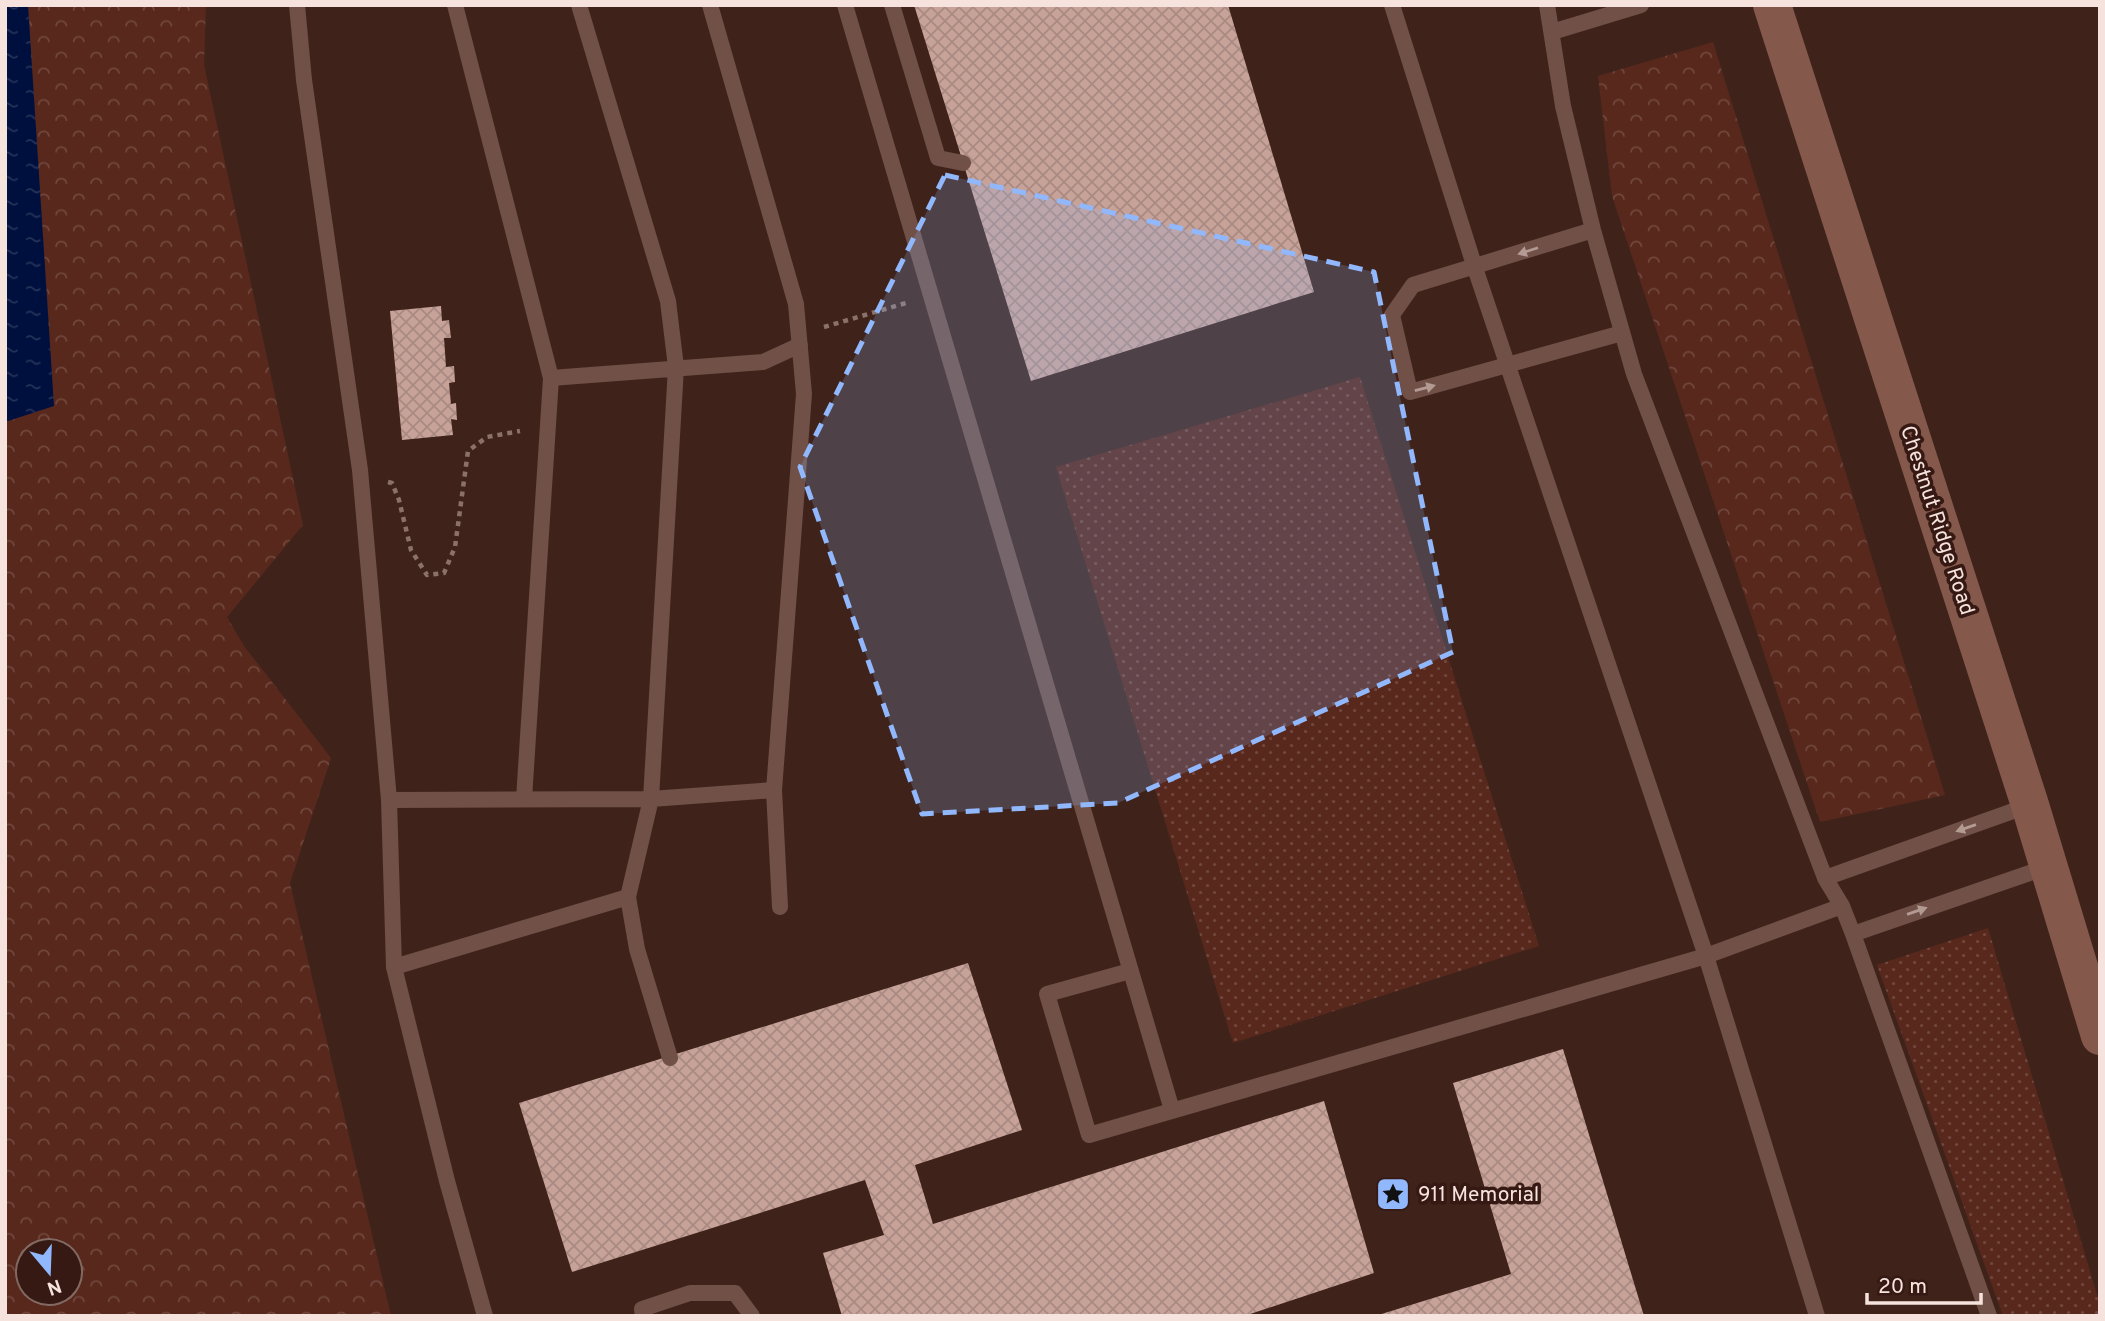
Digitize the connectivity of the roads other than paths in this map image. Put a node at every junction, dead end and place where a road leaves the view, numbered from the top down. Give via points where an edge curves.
1 (297, 5) edge
2 (455, 5) edge
3 (579, 5) edge
4 (710, 5) edge
5 (845, 5) edge
6 (892, 5) edge
7 (1392, 5) edge
8 (1547, 5) edge
9 (1641, 5) edge
10 (1772, 5) edge
11 (1552, 32) junction
12 (963, 163) dead end
13 (1593, 230) junction
14 (1475, 268) junction
15 (1622, 333) junction
16 (800, 349) junction
17 (1508, 365) junction
18 (676, 368) junction
19 (551, 379) junction
20 (774, 790) junction
21 (524, 799) junction
22 (652, 799) junction
23 (389, 800) junction
24 (2030, 805) junction
25 (2047, 867) junction
26 (1825, 878) junction
27 (628, 897) junction
28 (1842, 906) junction
29 (780, 907) dead end
30 (1853, 934) junction
31 (1706, 956) junction
32 (394, 967) junction
33 (1130, 971) junction
34 (2100, 1036) edge
35 (670, 1058) dead end
36 (1172, 1110) junction
37 (485, 1316) edge
38 (643, 1316) edge
39 (752, 1316) edge
40 (1817, 1316) edge
41 (1989, 1316) edge

1 - 23 lane via 360,470
2 - 19 lane
3 - 18 lane via 668,301
4 - 16 lane via 796,304
5 - 33 lane
6 - 12 lane via 938,158
7 - 14 lane
8 - 11 lane
9 - 11 lane
10 - 24 street, Chestnut Ridge Road
11 - 13 lane via 1563,106
13 -> 14 lane
13 - 15 lane
14 - 17 lane
14 -> 17 lane via 1413,285 1392,315 1410,392
15 - 17 lane
15 - 26 lane
16 - 18 lane via 763,362
16 - 20 lane via 804,394
17 - 31 lane
18 - 19 lane
18 - 22 lane
19 - 21 lane
20 - 22 lane
20 - 29 lane
21 - 22 lane
21 - 23 lane
22 - 27 lane
23 - 32 lane
24 - 25 street, Chestnut Ridge Road
24 -> 26 lane
30 -> 25 lane
25 - 34 street, Chestnut Ridge Road
26 - 28 lane
27 - 32 lane
27 - 35 lane via 637,949
28 - 30 lane
28 - 31 lane
30 - 41 lane
31 - 36 lane
31 - 40 lane
32 - 37 lane
33 - 36 lane
33 - 36 lane via 1047,994 1089,1135
38 - 39 lane via 642,1309 690,1293 735,1293

